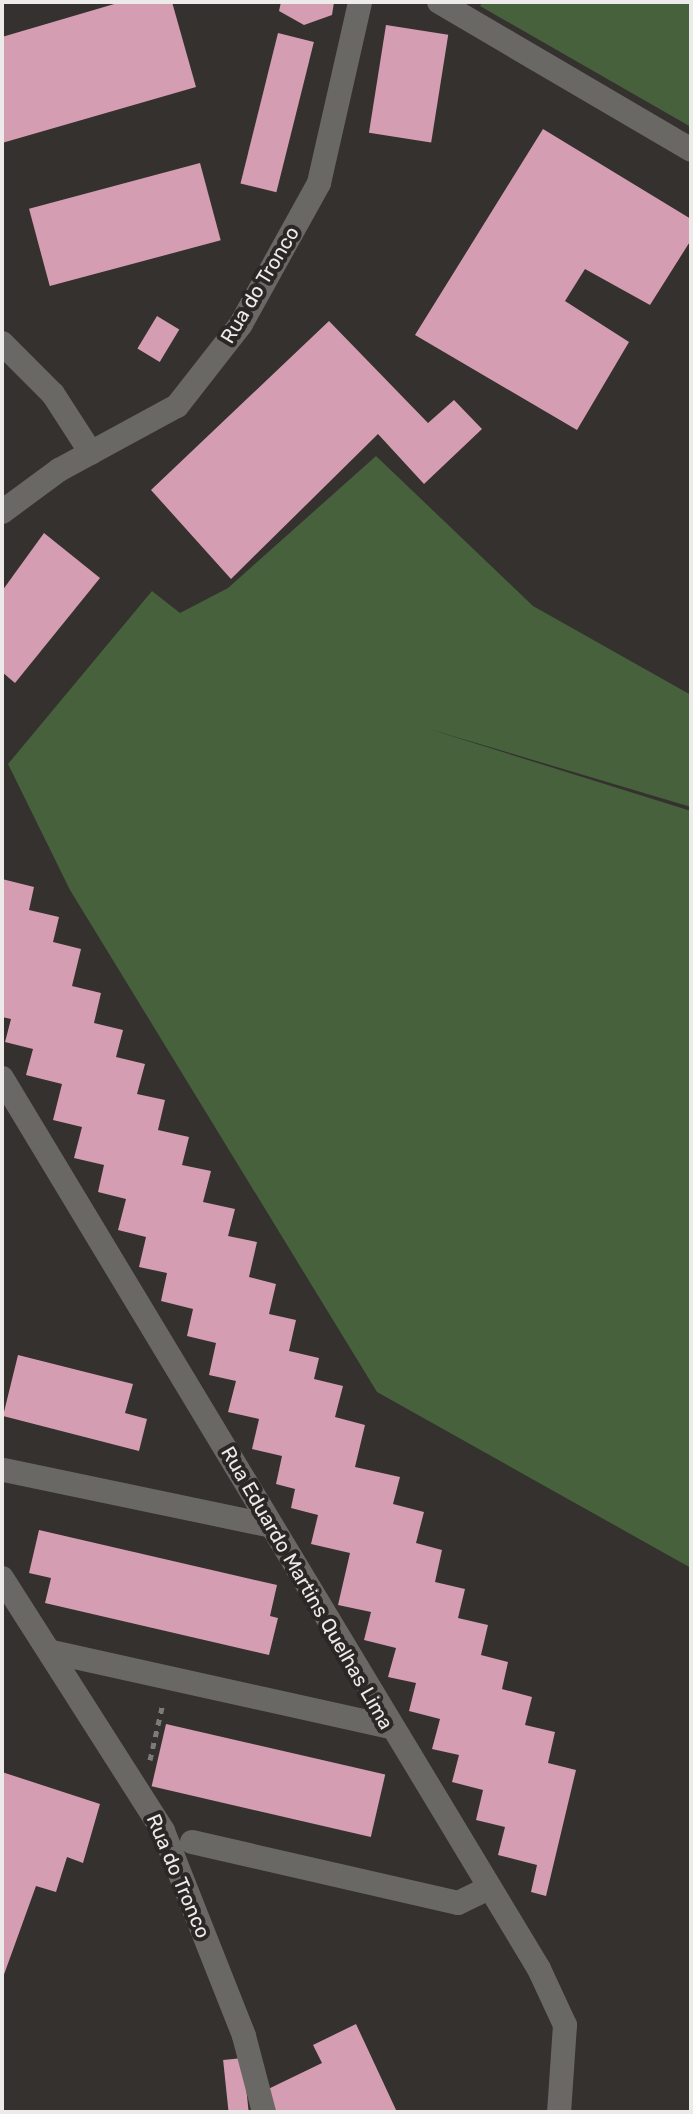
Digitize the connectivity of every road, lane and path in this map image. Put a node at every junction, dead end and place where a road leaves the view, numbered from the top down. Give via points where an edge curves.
1 (360, 2) edge
2 (439, 2) edge
3 (691, 150) edge
4 (2, 343) edge
5 (91, 453) junction
6 (2, 512) edge
7 (2, 1078) edge
8 (4, 1470) dead end
9 (271, 1526) junction
10 (2, 1578) edge
11 (52, 1652) junction
12 (169, 1677) junction
13 (387, 1726) junction
14 (141, 1796) junction
15 (192, 1842) dead end
16 (489, 1888) junction
17 (264, 2112) edge
18 (559, 2112) edge

1 - 5 street, Rua do Tronco via 319,183 241,324 177,406
2 - 3 street
4 - 5 street via 53,394
5 - 6 street, Rua do Tronco
7 - 9 street, Rua Eduardo Martins Quelhas Lima
8 - 9 street
9 - 13 street, Rua Eduardo Martins Quelhas Lima
10 - 11 street, Rua do Tronco
11 - 12 street
11 - 14 street, Rua do Tronco
12 - 13 street
12 - 14 path
13 - 16 street, Rua Eduardo Martins Quelhas Lima
14 - 17 street, Rua do Tronco via 163,1831 244,2036
15 - 16 street via 458,1903
16 - 18 street, Rua Eduardo Martins Quelhas Lima via 565,2025

